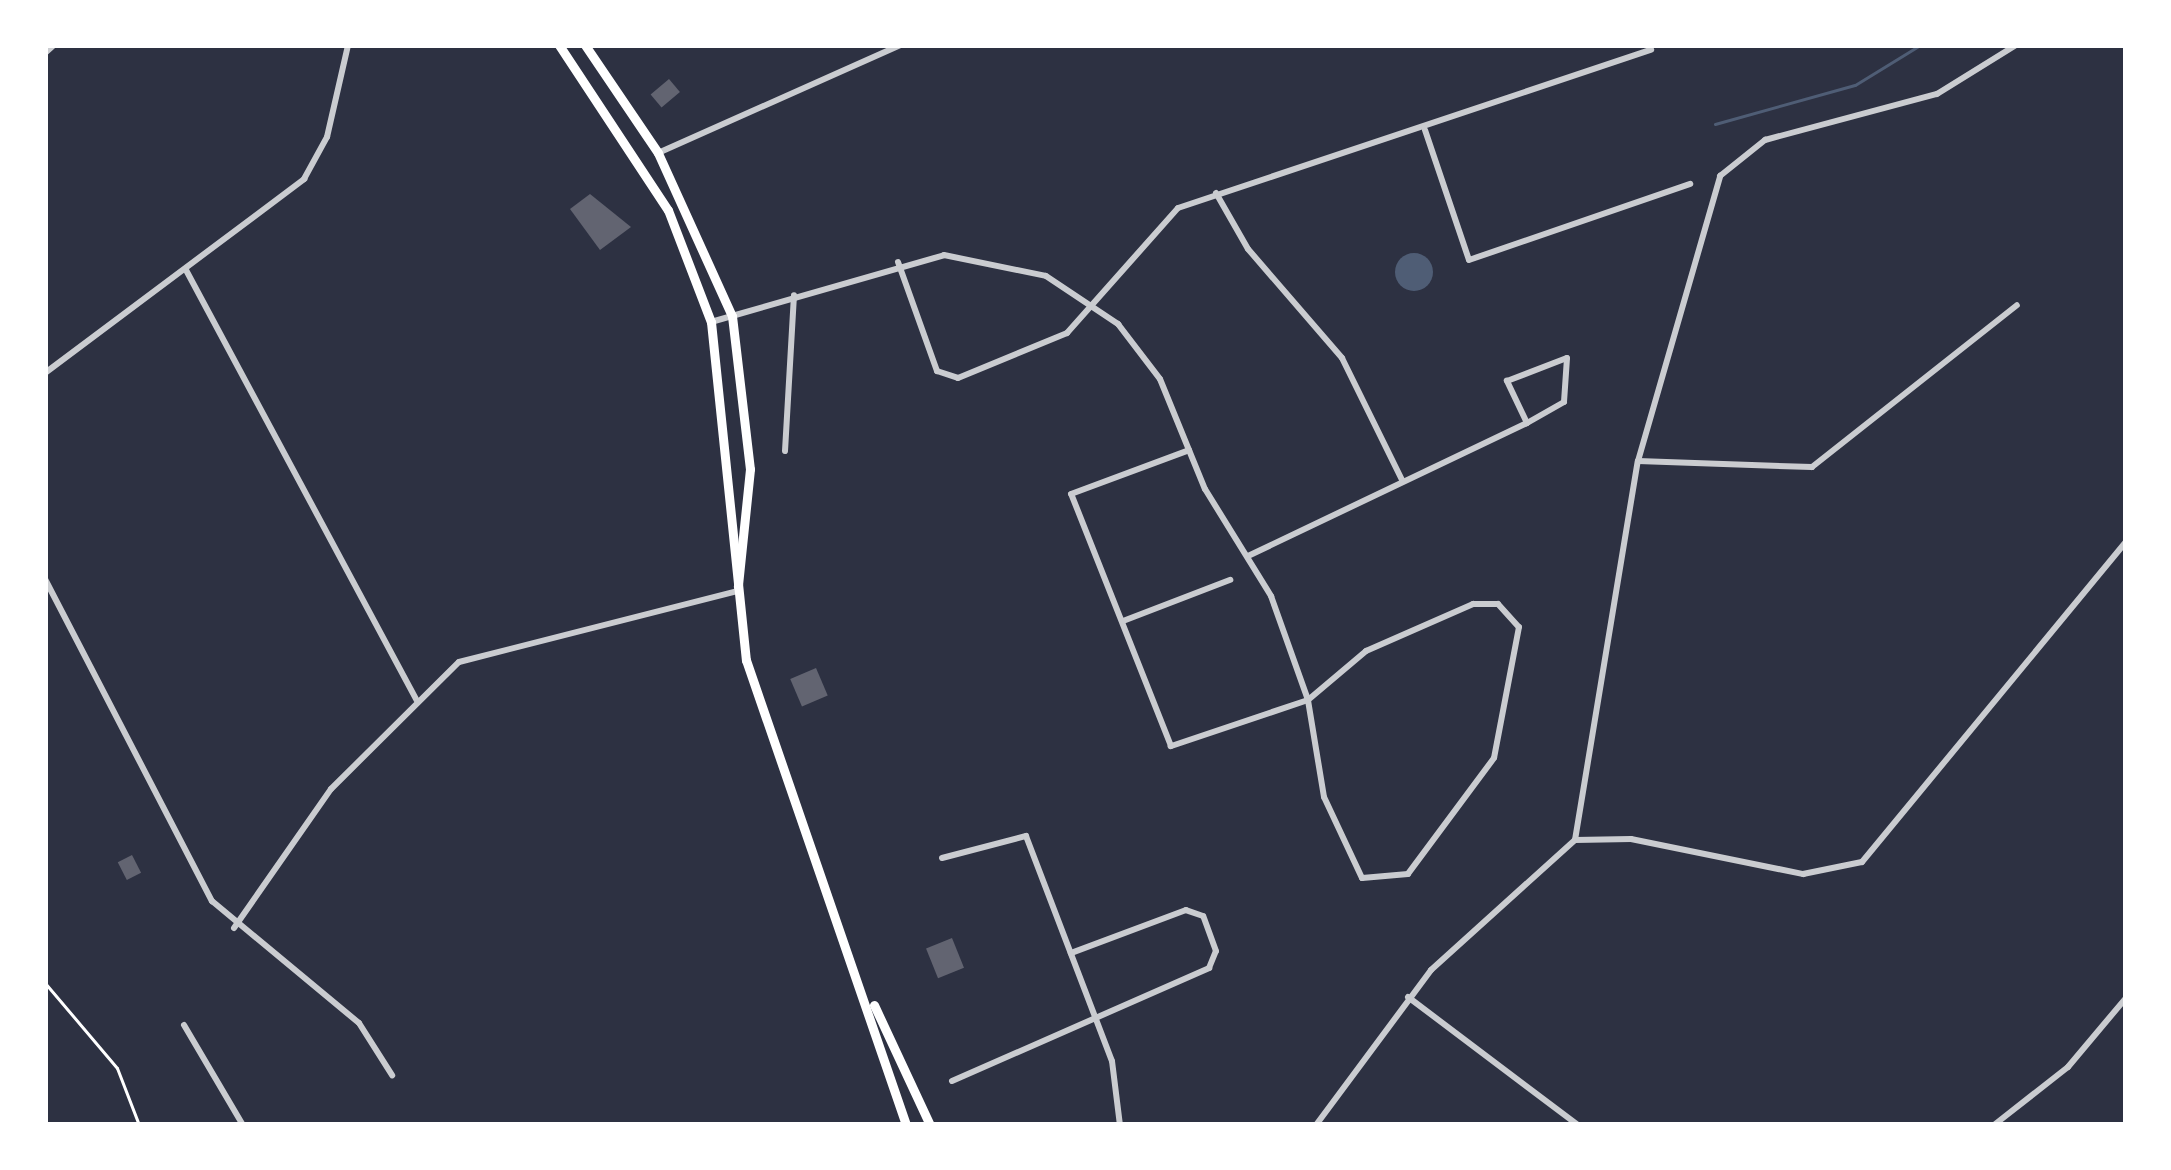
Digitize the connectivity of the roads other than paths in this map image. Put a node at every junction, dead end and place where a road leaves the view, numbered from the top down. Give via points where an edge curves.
1 (54, 45) edge
2 (348, 45) edge
3 (560, 45) edge
4 (585, 45) edge
5 (901, 45) edge
6 (2016, 45) edge
7 (1651, 50) dead end
8 (45, 52) edge
9 (1425, 130) junction
10 (658, 153) junction
11 (1690, 184) dead end
12 (1216, 193) junction
13 (898, 262) junction
14 (186, 270) junction
15 (794, 295) junction
16 (1092, 303) junction
17 (2018, 305) dead end
18 (732, 316) junction
19 (711, 322) junction
20 (45, 373) edge
21 (1527, 423) junction
22 (1189, 450) junction
23 (785, 451) dead end
24 (1638, 461) junction
25 (1402, 480) junction
26 (2126, 542) edge
27 (1248, 556) junction
28 (45, 579) edge
29 (1230, 580) dead end
30 (737, 591) junction
31 (1123, 621) junction
32 (416, 700) junction
33 (1308, 700) junction
34 (1575, 840) junction
35 (942, 858) dead end
36 (234, 928) junction
37 (1071, 953) junction
38 (867, 992) junction
39 (1408, 997) junction
40 (2126, 998) edge
41 (1092, 1013) junction
42 (184, 1025) dead end
43 (392, 1075) dead end
44 (952, 1081) dead end
45 (1576, 1124) edge
46 (243, 1125) edge
47 (906, 1125) edge
48 (929, 1125) edge
49 (1120, 1125) edge
50 (1316, 1125) edge
51 (1994, 1125) edge

1 - 8 street
2 - 14 street via 314,166
3 - 19 main road via 668,210
4 - 10 main road
5 - 10 street
6 - 24 street via 1937,94 1765,140 1730,163 1703,217
7 - 9 street
9 - 11 street via 1469,260
9 - 12 street
10 - 18 main road
12 - 16 street via 1155,224
12 - 25 street via 1248,249 1342,358
13 - 15 street
13 - 16 street via 1005,262
13 - 16 street via 945,378 1043,348
14 - 20 street
14 - 32 street
15 - 18 street
15 - 23 street
16 - 22 street via 1146,357
17 - 24 street via 1812,467
18 - 19 street
18 - 30 main road via 750,469
19 - 30 main road
21 - 21 street via 1564,402 1568,358 1507,381
21 - 25 street
22 - 27 street
22 - 31 street via 1071,494
24 - 34 street
25 - 27 street
26 - 34 street via 1925,797 1855,866 1802,874 1631,839
27 - 33 street
28 - 36 street
29 - 31 street
30 - 32 street via 481,649
30 - 38 main road via 753,680
31 - 33 street via 1171,746
32 - 36 street via 331,788
33 - 33 street via 1366,651 1473,604 1498,604 1519,627 1494,758 1446,830 1384,883 1348,865 1305,729
34 - 39 street
35 - 37 street via 1026,836
36 - 43 street via 359,1023
37 - 41 street
37 - 41 street via 1186,910 1203,916 1214,944 1209,968
38 - 47 main road
38 - 48 main road
39 - 45 street
39 - 50 street
40 - 51 street via 2068,1067
41 - 44 street via 1034,1051
41 - 49 street
42 - 46 street

